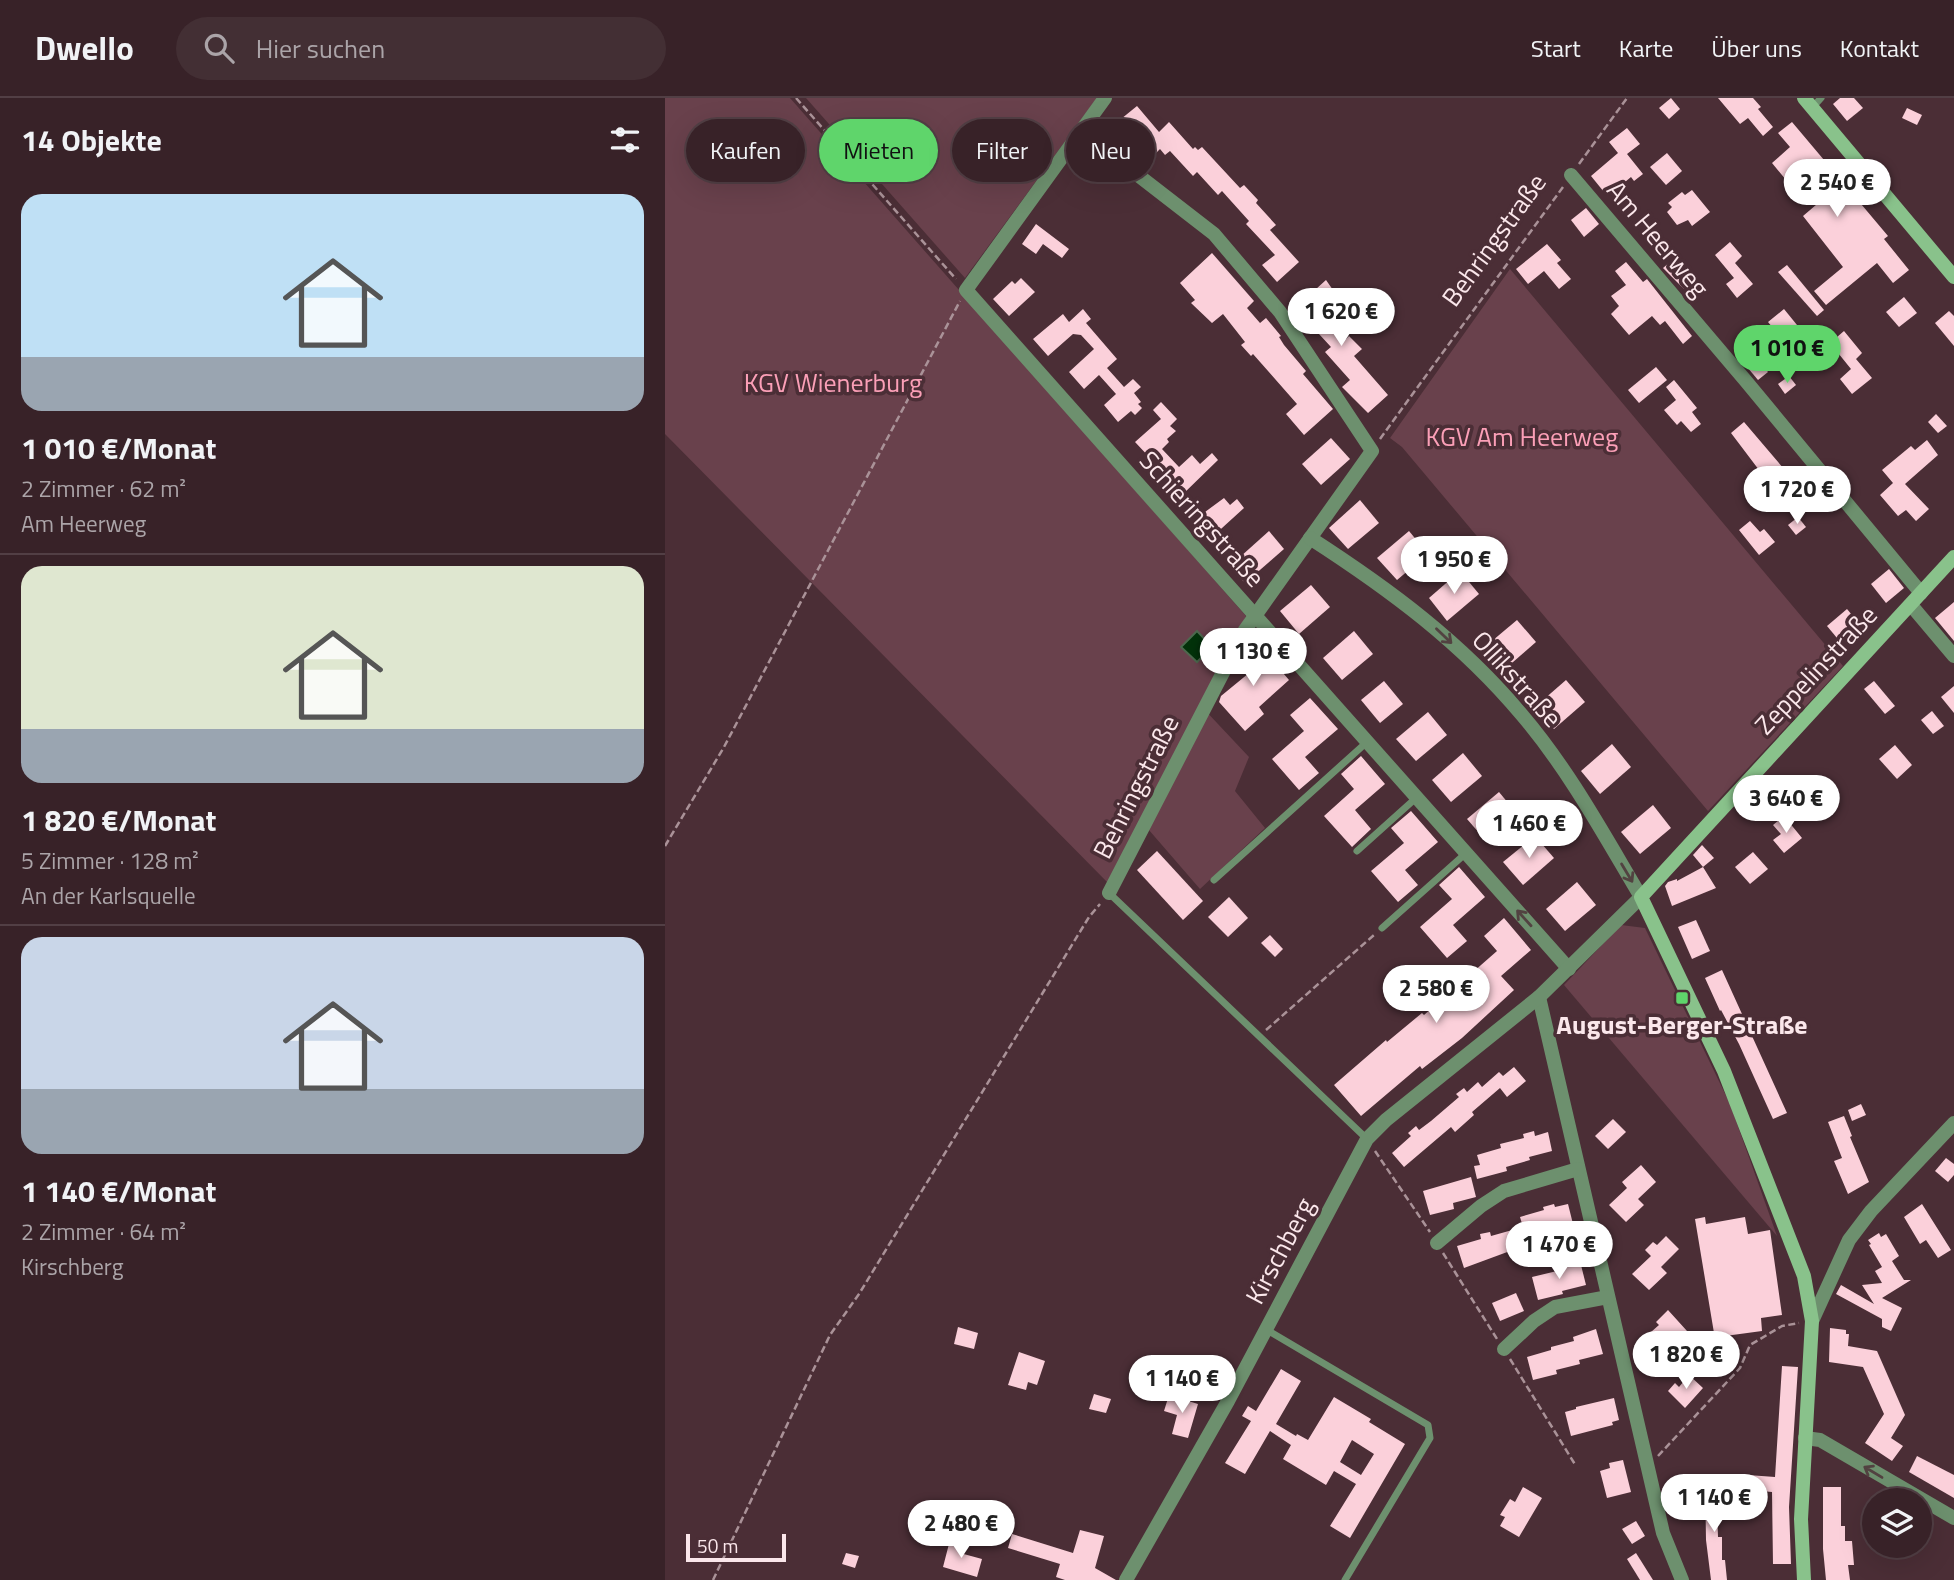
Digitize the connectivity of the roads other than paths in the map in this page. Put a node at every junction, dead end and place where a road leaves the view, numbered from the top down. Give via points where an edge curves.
1 (1105, 98) edge
2 (1812, 101) edge
3 (1090, 119) edge
4 (1066, 152) edge
5 (1571, 175) road end
6 (1147, 182) edge
7 (1954, 277) edge
8 (1310, 538) junction
9 (1954, 557) edge
10 (1916, 599) junction
11 (1255, 616) junction
12 (1954, 656) edge
13 (1367, 742) junction
14 (1416, 798) junction
15 (1357, 851) dead end
16 (1465, 854) junction
17 (1214, 880) dead end
18 (1109, 893) joint
19 (1641, 897) junction
20 (1382, 928) road end
21 (1569, 969) junction
22 (1539, 997) junction
23 (1954, 1123) edge
24 (1367, 1139) junction
25 (1578, 1170) junction
26 (1437, 1243) road end
27 (1608, 1297) junction
28 (1812, 1321) junction
29 (1266, 1330) junction
30 (1504, 1349) road end
31 (1805, 1438) junction
32 (1954, 1518) edge
33 (1126, 1580) edge
34 (1345, 1580) edge
35 (1682, 1580) edge
36 (1804, 1580) edge

1 - 3 street
2 - 7 street
4 - 11 street, Schieringstraße via 966,290
5 - 10 street, Am Heerweg via 1745,380
6 - 8 street via 1214,234 1280,312 1372,451
8 - 11 street
8 -> 19 street, Ollikstraße via 1375,579 1432,624 1522,714
9 - 10 street, Zeppelinstraße
10 - 12 street, Am Heerweg
10 - 19 street, Zeppelinstraße
11 - 13 street, Schieringstraße
11 - 18 street, Behringstraße
13 - 14 street, Schieringstraße
13 - 17 lane
14 - 15 lane
14 - 16 street, Schieringstraße
16 - 20 lane
21 -> 16 street, Schieringstraße
18 - 24 lane
19 - 21 street, Zeppelinstraße
19 - 28 street via 1724,1071 1804,1276
21 - 22 street, Zeppelinstraße
22 - 24 street, Kirschberg
22 - 25 street
23 - 28 street via 1849,1240
24 - 29 street, Kirschberg
25 - 26 street via 1504,1191
25 - 27 street
27 - 30 street via 1555,1307
27 - 35 street via 1664,1532
28 - 31 street
29 - 33 street, Kirschberg
29 - 34 lane via 1427,1425 1430,1438
32 -> 31 street via 1820,1440
31 - 36 street

